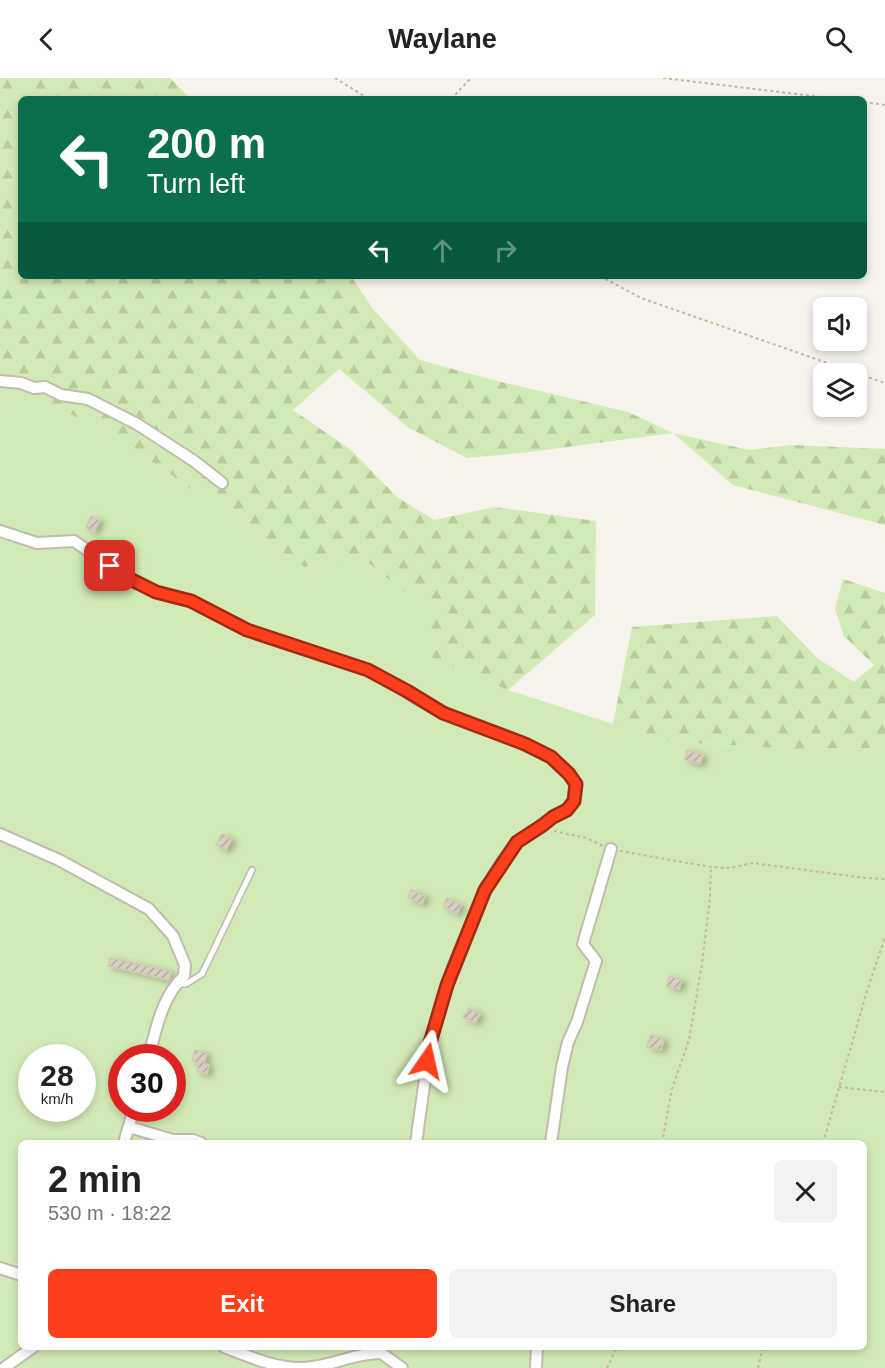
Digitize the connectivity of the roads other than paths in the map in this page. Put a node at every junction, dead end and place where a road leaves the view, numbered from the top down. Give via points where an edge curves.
1 (0, 381) edge
2 (222, 483) dead end
3 (0, 531) edge
4 (0, 834) edge
5 (611, 849) road end
6 (252, 870) dead end
7 (176, 984) junction
8 (152, 1044) edge
9 (130, 1122) edge
10 (129, 1127) junction
11 (125, 1140) edge
12 (173, 1140) edge
13 (173, 1140) edge
14 (193, 1140) edge
15 (416, 1140) edge
16 (551, 1140) edge
17 (0, 1268) edge
18 (18, 1274) edge
19 (29, 1350) edge
20 (233, 1350) edge
21 (381, 1350) edge
22 (537, 1350) edge
23 (4, 1368) edge
24 (402, 1368) edge
25 (536, 1368) edge

1 - 2 street via 45,387 61,395 88,399 137,424
3 - 15 street via 37,543 74,541 126,577 156,592 191,601 247,630 368,670 443,713 551,757 576,784 574,801 567,810 517,842 485,890 453,967 430,1043
4 - 7 street via 59,860 149,909 173,936 185,965 184,976
5 - 16 street via 583,945 596,961 568,1042
6 - 7 lane via 202,974 186,984
7 - 8 street via 164,1003
9 - 10 street
10 - 11 street
10 - 12 street
13 - 14 street
17 - 18 street
19 - 23 street
20 - 21 street via 281,1366 301,1368
21 - 24 street
22 - 25 street

